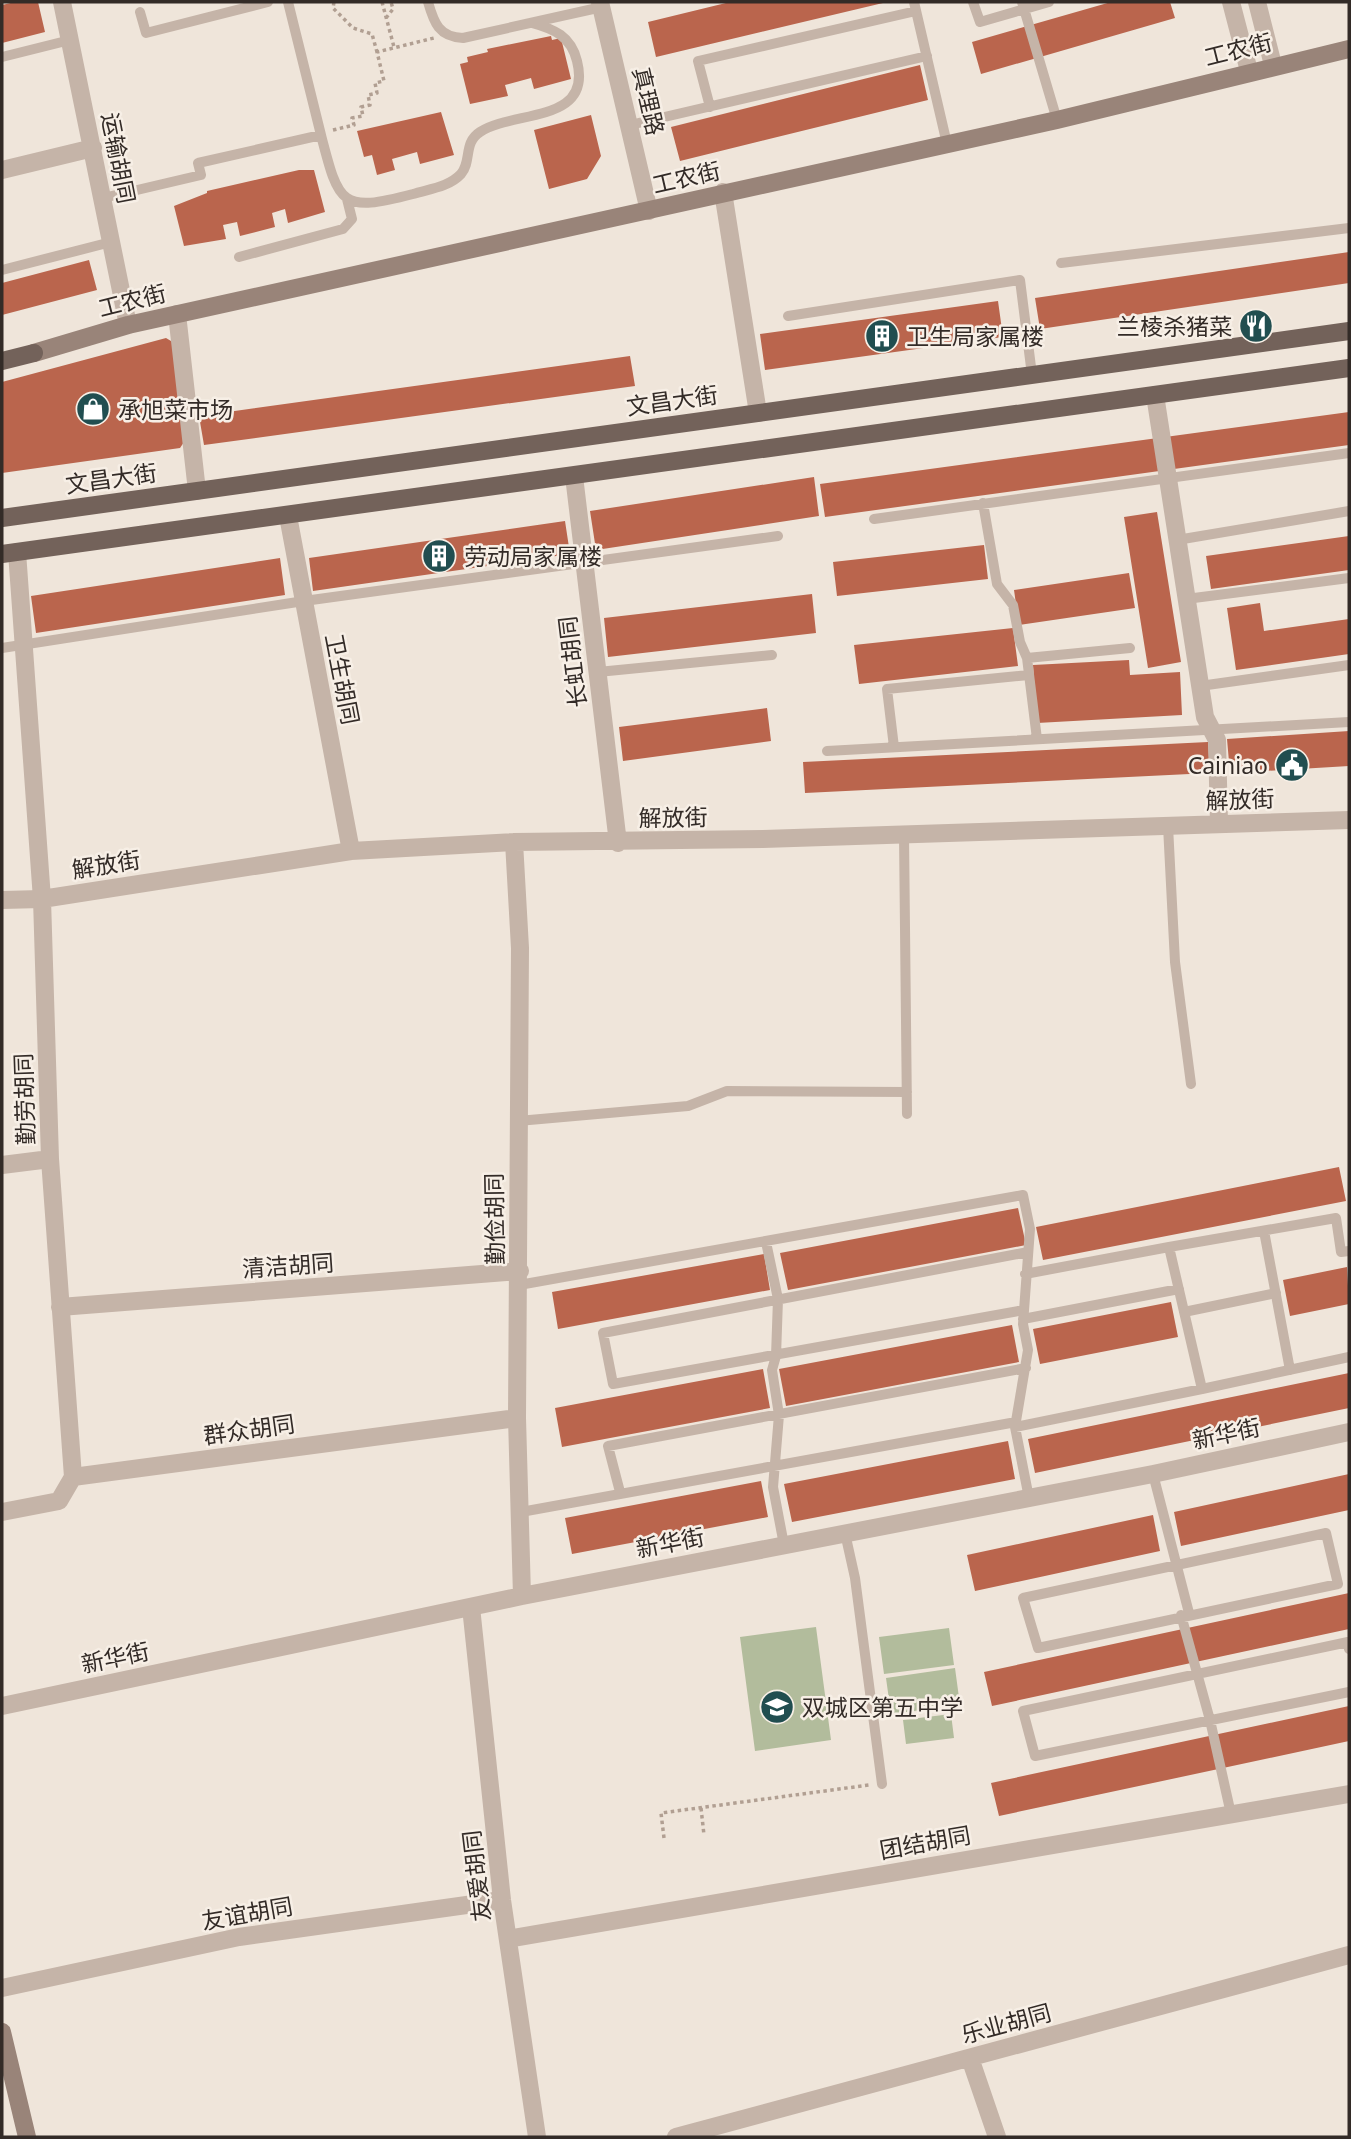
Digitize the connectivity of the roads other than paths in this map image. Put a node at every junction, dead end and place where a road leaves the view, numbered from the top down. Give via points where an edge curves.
1 (62, 2) edge
2 (268, 2) edge
3 (288, 2) edge
4 (428, 2) edge
5 (973, 2) edge
6 (1049, 2) edge
7 (1231, 2) edge
8 (1257, 2) edge
9 (601, 5) edge
10 (1023, 5) edge
11 (915, 6) edge
12 (141, 12) dead end
13 (532, 23) junction
14 (70, 40) junction
15 (1349, 54) edge
16 (927, 56) junction
17 (2, 57) edge
18 (1273, 65) junction
19 (1249, 71) junction
20 (710, 107) junction
21 (1057, 120) junction
22 (629, 125) junction
23 (321, 134) junction
24 (947, 144) junction
25 (93, 148) junction
26 (2, 170) edge
27 (723, 192) junction
28 (103, 198) junction
29 (347, 199) junction
30 (649, 211) junction
31 (1349, 228) edge
32 (111, 242) junction
33 (239, 257) dead end
34 (1061, 263) dead end
35 (2, 270) edge
36 (177, 314) junction
37 (788, 316) dead end
38 (128, 325) junction
39 (1349, 331) edge
40 (2, 361) edge
41 (1349, 368) edge
42 (1032, 375) junction
43 (1154, 395) junction
44 (758, 413) junction
45 (1349, 453) edge
46 (575, 476) junction
47 (1167, 478) junction
48 (197, 491) junction
49 (984, 503) junction
50 (1349, 511) edge
51 (288, 516) junction
52 (2, 518) edge
53 (874, 519) dead end
54 (778, 536) dead end
55 (1177, 540) junction
56 (7, 551) edge
57 (585, 561) junction
58 (1349, 578) edge
59 (1186, 599) junction
60 (304, 601) junction
61 (24, 644) junction
62 (2, 648) edge
63 (1130, 648) dead end
64 (772, 655) dead end
65 (1027, 658) junction
66 (1349, 665) edge
67 (598, 672) junction
68 (1029, 675) junction
69 (1200, 687) junction
70 (1349, 722) edge
71 (1212, 730) junction
72 (1037, 739) junction
73 (894, 747) junction
74 (827, 751) dead end
75 (1349, 820) edge
76 (1219, 824) junction
77 (1168, 825) junction
78 (904, 835) junction
79 (514, 842) junction
80 (618, 843) junction
81 (351, 851) junction
82 (42, 899) junction
83 (2, 901) edge
84 (1192, 1084) dead end
85 (907, 1092) junction
86 (907, 1114) dead end
87 (518, 1121) junction
88 (50, 1159) junction
89 (2, 1165) edge
90 (1264, 1231) junction
91 (766, 1242) junction
92 (1169, 1247) junction
93 (1349, 1251) edge
94 (1028, 1252) junction
95 (1025, 1274) junction
96 (520, 1278) junction
97 (1179, 1289) junction
98 (1276, 1293) junction
99 (778, 1299) junction
100 (60, 1307) junction
101 (1184, 1312) junction
102 (1023, 1314) junction
103 (776, 1356) junction
104 (1349, 1357) edge
105 (1026, 1368) junction
106 (1290, 1370) junction
107 (1202, 1389) junction
108 (779, 1415) junction
109 (517, 1418) junction
110 (1016, 1424) junction
111 (1349, 1432) edge
112 (777, 1467) junction
113 (1153, 1474) junction
114 (72, 1477) junction
115 (620, 1492) junction
116 (1029, 1498) junction
117 (521, 1511) junction
118 (2, 1512) edge
119 (845, 1533) junction
120 (784, 1545) junction
121 (1177, 1565) junction
122 (522, 1596) junction
123 (471, 1607) junction
124 (1185, 1614) junction
125 (1349, 1648) edge
126 (1197, 1674) junction
127 (1349, 1692) edge
128 (2, 1706) edge
129 (1210, 1720) junction
130 (882, 1784) road end
131 (1349, 1794) edge
132 (1231, 1814) junction
133 (502, 1900) junction
134 (508, 1940) junction
135 (1349, 1955) edge
136 (2, 1988) edge
137 (2, 2032) edge
138 (970, 2058) junction
139 (27, 2137) edge
140 (537, 2137) edge
141 (676, 2137) edge
142 (997, 2137) edge

1 - 14 street, 运输胡同
2 - 12 lane via 146,33
3 - 23 lane
4 - 13 lane via 435,25 446,36 471,38
5 - 10 lane via 980,22
6 - 10 lane
7 - 19 street
8 - 18 street
9 - 13 lane
9 - 22 street, 真理路
10 - 21 lane
11 - 16 lane
11 - 20 lane via 698,61
13 - 29 lane via 555,29 573,50 580,79 573,96 543,113 481,131 468,147 464,170 447,184 371,205
14 - 17 lane
14 - 25 street, 运输胡同
15 - 18 main road, 工农街
16 - 20 lane
16 - 24 lane
18 - 19 main road, 工农街
19 - 21 main road, 工农街
20 - 22 lane
21 - 24 main road, 工农街
22 - 30 street, 真理路
23 - 28 lane via 198,163 201,175
23 - 29 lane via 337,186
24 - 27 main road, 工农街
25 - 26 street
25 - 28 street, 运输胡同
27 - 30 main road, 工农街
27 - 44 street
28 - 32 street, 运输胡同
29 - 33 lane via 352,219 343,229
30 - 36 main road, 工农街
31 - 34 lane
32 - 35 lane
32 - 38 street, 运输胡同
36 - 38 main road, 工农街
36 - 48 street
37 - 42 lane via 1020,280
38 - 40 main road, 工农街
39 - 42 main road, 文昌大街
41 - 43 main road
42 - 44 main road, 文昌大街
43 - 46 main road
43 - 47 street
44 - 48 main road, 文昌大街
45 - 47 lane
46 - 51 main road
46 - 57 street, 长虹胡同
47 - 49 lane
47 - 55 street
48 - 52 main road, 文昌大街
49 - 53 lane
49 - 65 lane via 997,584 1013,606
50 - 55 lane
51 - 56 main road
51 - 60 street, 卫生胡同
54 - 57 lane
55 - 59 street
56 - 61 street, 勤劳胡同
57 - 60 lane
57 - 67 street, 长虹胡同
58 - 59 lane
59 - 69 street
60 - 61 lane
60 - 81 street, 卫生胡同
61 - 62 lane
61 - 82 street, 勤劳胡同
63 - 65 lane
64 - 67 lane
65 - 68 lane
66 - 69 lane
67 - 80 street, 长虹胡同
68 - 72 lane
68 - 73 lane via 887,689
69 - 71 street
70 - 71 lane
71 - 72 lane
71 - 76 street via 1217,740
72 - 73 lane
73 - 74 lane
75 - 76 street, 解放街
76 - 77 street, 解放街
77 - 78 street, 解放街
77 - 84 lane via 1175,962
78 - 80 street, 解放街
78 - 85 lane
79 - 80 street, 解放街
79 - 81 street, 解放街
79 - 87 street, 勤俭胡同 via 520,948
81 - 82 street, 解放街
82 - 83 street, 解放街
82 - 88 street, 勤劳胡同
85 - 86 lane
85 - 87 lane via 727,1091 688,1106
87 - 96 street, 勤俭胡同
88 - 89 street
88 - 100 street, 勤劳胡同
90 - 92 lane
90 - 93 lane via 1336,1218 1341,1252
90 - 98 lane
91 - 94 lane via 1023,1195 1030,1229
91 - 96 lane
91 - 99 lane
92 - 95 lane
92 - 97 lane
94 - 95 lane
94 - 99 lane
95 - 102 lane
96 - 100 street, 清洁胡同
96 - 109 street, 勤俭胡同
97 - 101 lane
97 - 102 lane
98 - 101 lane
98 - 106 lane
99 - 103 lane
99 - 103 lane via 603,1333 613,1384
100 - 114 street, 勤劳胡同
101 - 107 lane
102 - 103 lane
102 - 105 lane
103 - 108 lane via 772,1370
104 - 106 lane
105 - 108 lane
105 - 110 lane
106 - 107 lane
107 - 110 lane
108 - 112 lane
108 - 115 lane via 608,1446
109 - 114 street, 群众胡同
109 - 117 street, 勤俭胡同
110 - 112 lane
110 - 116 lane
111 - 113 street, 新华街
112 - 115 lane
112 - 120 lane via 773,1487
113 - 116 street, 新华街
113 - 121 lane
114 - 118 street via 60,1501
115 - 117 lane
116 - 119 street, 新华街
117 - 122 street, 勤俭胡同
119 - 120 street, 新华街
119 - 130 lane
120 - 122 street, 新华街
121 - 124 lane
121 - 124 lane via 1023,1598 1038,1648
121 - 124 lane via 1326,1533 1338,1584
122 - 123 street, 新华街
123 - 128 street, 新华街
123 - 133 street, 友爱胡同
124 - 126 lane
125 - 126 lane via 1348,1642
126 - 129 lane
126 - 129 lane via 1024,1711 1035,1756
127 - 129 lane
129 - 132 lane
131 - 132 street, 团结胡同
132 - 134 street, 团结胡同
133 - 134 street, 友爱胡同
133 - 136 street, 友谊胡同 via 239,1937
134 - 140 street, 友爱胡同
135 - 138 street, 乐业胡同
137 - 139 main road
138 - 141 street, 乐业胡同
138 - 142 street

